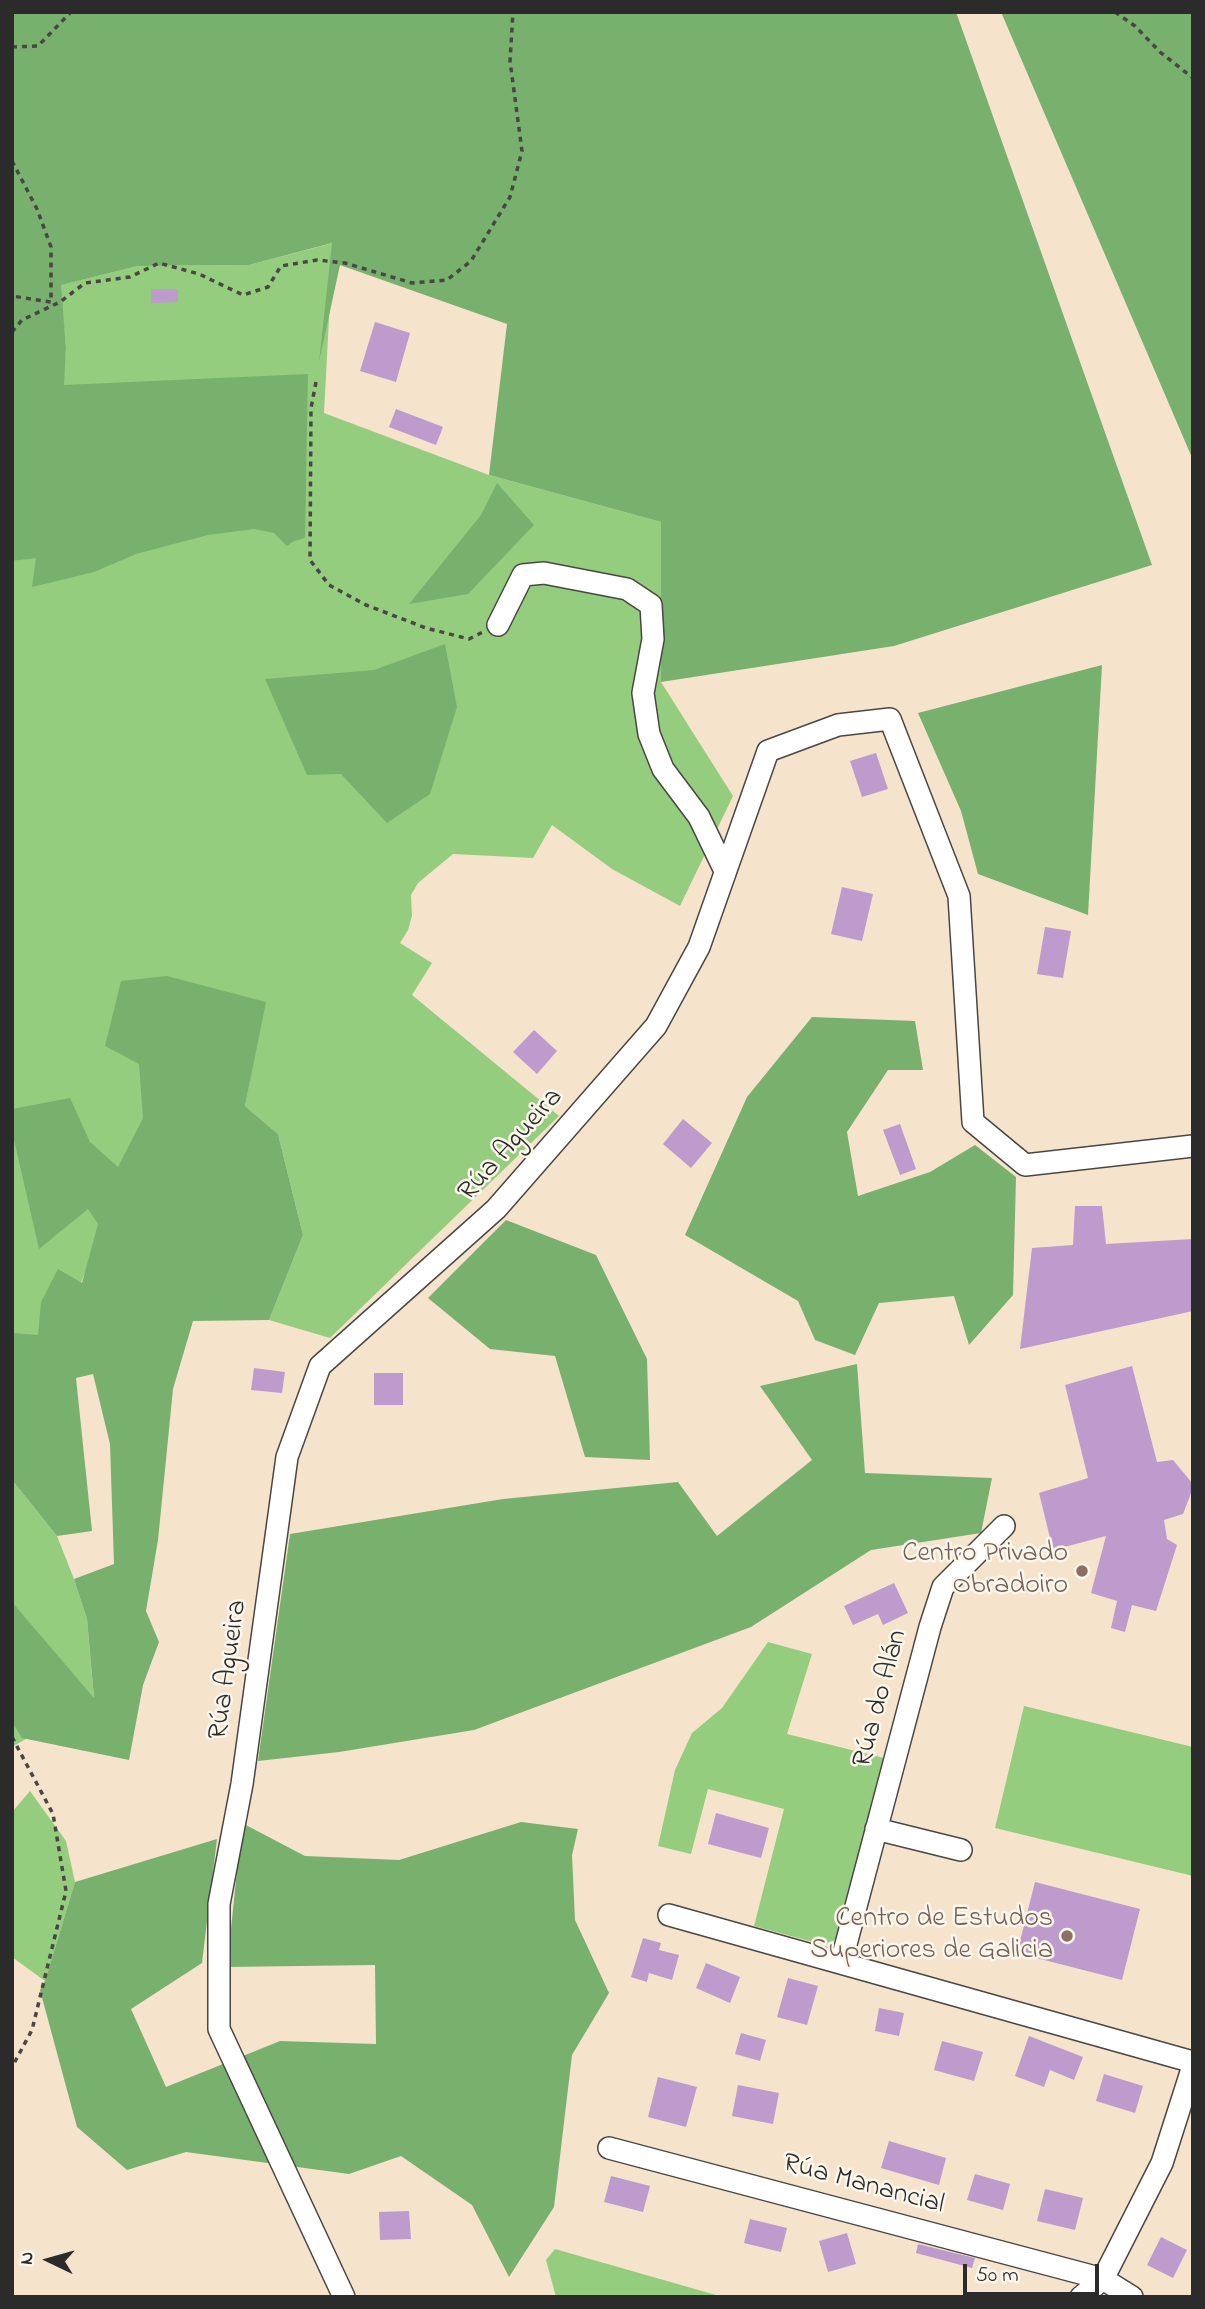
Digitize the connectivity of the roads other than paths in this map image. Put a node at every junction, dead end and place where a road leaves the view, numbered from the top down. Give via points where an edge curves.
1 (498, 625) road end
2 (725, 871) junction
3 (1193, 1146) edge
4 (1004, 1526) dead end
5 (876, 1829) junction
6 (961, 1850) dead end
7 (668, 1914) dead end
8 (841, 1963) junction
9 (1193, 2064) edge
10 (609, 2148) dead end
11 (1103, 2279) junction
12 (344, 2297) edge
13 (1080, 2297) edge
14 (1132, 2297) edge

1 - 2 street via 523,575 544,573 627,589 651,605 653,639 643,693 649,734 663,769 699,817
2 - 3 street, Rúa Agueira via 768,751 838,725 890,719 959,896 973,1122 1025,1164
2 - 12 street, Rúa Agueira via 698,947 656,1026 496,1209 320,1366 287,1457 242,1784 219,1904 219,2029
4 - 5 street, Rúa do Alán via 943,1587
5 - 6 street
5 - 8 street, Rúa do Alán
7 - 8 street
8 - 9 street
9 - 11 street via 1162,2163
10 - 11 street, Rúa Manancial
11 - 13 street
11 - 14 street, Rúa Manancial

